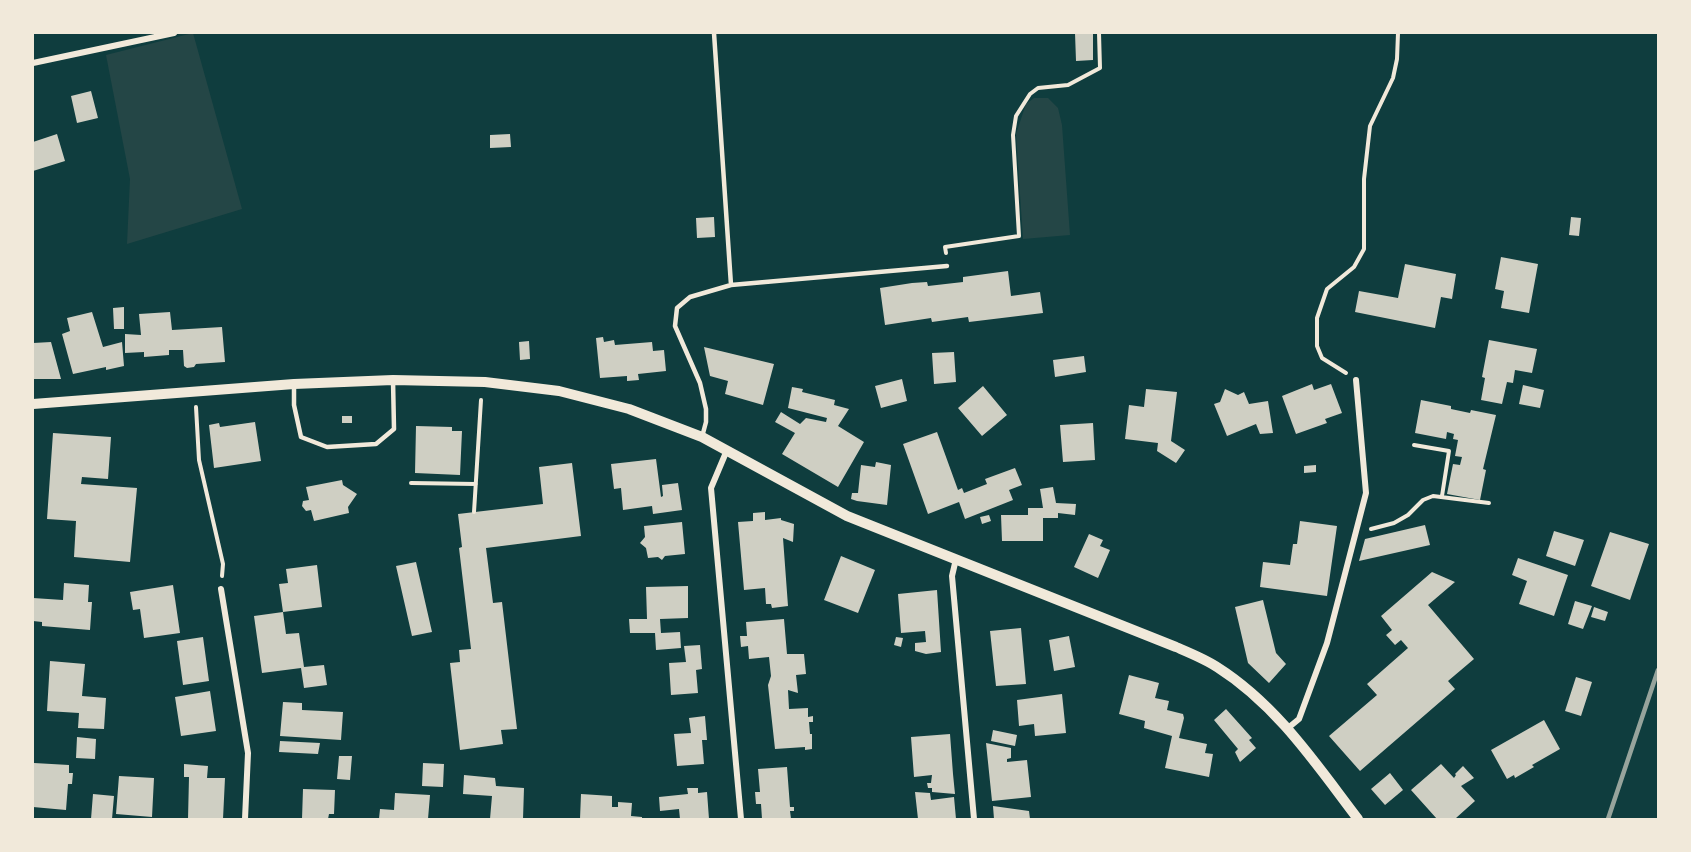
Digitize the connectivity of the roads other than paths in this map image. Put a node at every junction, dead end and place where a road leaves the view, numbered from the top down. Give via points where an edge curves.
1 (174, 33) edge
2 (714, 33) edge
3 (33, 63) edge
4 (947, 266) road end
5 (731, 285) junction
6 (393, 380) junction
7 (1356, 380) road end
8 (294, 384) junction
9 (33, 404) edge
10 (702, 437) junction
11 (727, 450) junction
12 (956, 559) junction
13 (221, 589) road end
14 (1288, 728) junction
15 (245, 819) edge
16 (741, 819) edge
17 (974, 819) edge
18 (1358, 819) edge

1 - 3 street
2 - 5 lane
4 - 5 lane
5 - 10 lane via 690,297 677,308 675,326 700,383 706,409
6 - 8 street
6 - 8 lane via 394,429 376,444 327,447 302,436 294,405
6 - 10 street via 485,382 559,391 629,409
7 - 14 street via 1366,493 1327,643 1299,719
8 - 9 street
10 - 11 street
11 - 12 street via 847,516
11 - 16 street via 711,488
12 - 14 street via 1217,667 1255,695
12 - 17 street via 952,576
13 - 15 street via 248,753
14 - 18 street

